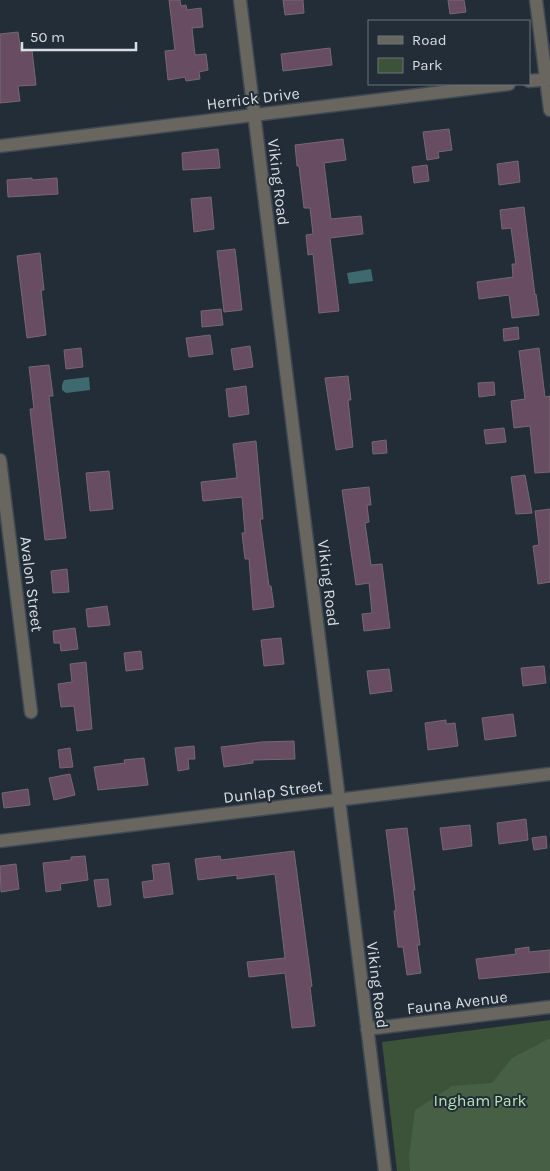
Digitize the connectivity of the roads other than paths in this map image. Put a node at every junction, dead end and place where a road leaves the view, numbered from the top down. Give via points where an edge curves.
1 (240, 0) edge
2 (536, 0) edge
3 (548, 79) edge
4 (530, 81) edge
5 (501, 85) edge
6 (550, 110) edge
7 (255, 114) junction
8 (0, 146) edge
9 (0, 460) edge
10 (31, 712) dead end
11 (550, 774) edge
12 (339, 799) junction
13 (0, 841) edge
14 (550, 1007) edge
15 (367, 1029) junction
16 (385, 1171) edge

1 - 7 street, Viking Road
2 - 3 street
3 - 4 street
3 - 6 street
5 - 7 street, Herrick Drive
7 - 8 street, Herrick Drive
7 - 12 street, Viking Road
9 - 10 street, Avalon Street
11 - 12 street, Dunlap Street
12 - 13 street, Dunlap Street
12 - 15 street, Viking Road
14 - 15 street, Fauna Avenue
15 - 16 street, Viking Road

